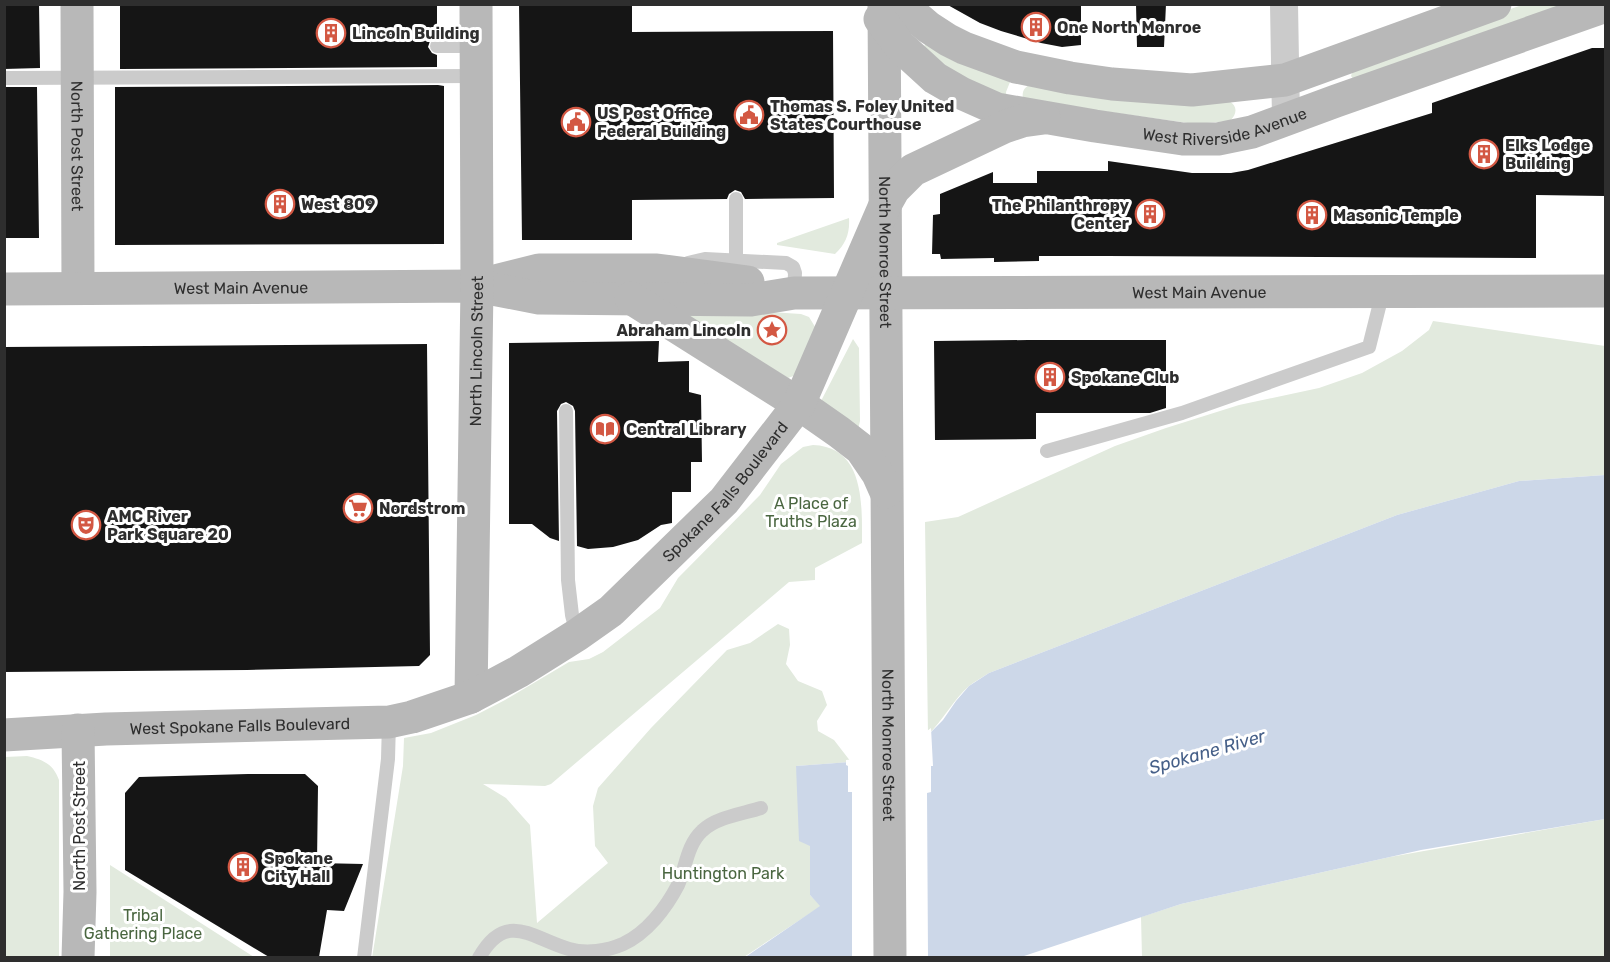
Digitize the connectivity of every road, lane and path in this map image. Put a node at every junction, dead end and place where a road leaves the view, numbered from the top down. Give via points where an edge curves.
1 (77, 4) edge
2 (476, 4) edge
3 (1284, 4) edge
4 (1495, 4) edge
5 (1605, 6) edge
6 (885, 10) edge
7 (437, 46) dead end
8 (477, 61) junction
9 (1051, 75) junction
10 (78, 77) junction
11 (4, 78) edge
12 (1285, 80) junction
13 (1044, 118) junction
14 (1286, 119) junction
15 (736, 199) dead end
16 (885, 205) junction
17 (736, 260) junction
18 (657, 270) junction
19 (477, 286) junction
20 (78, 288) junction
21 (4, 289) edge
22 (1383, 291) junction
23 (1605, 291) edge
24 (794, 293) junction
25 (847, 294) junction
26 (886, 294) junction
27 (631, 298) junction
28 (799, 404) junction
29 (566, 411) dead end
30 (1047, 451) dead end
31 (888, 497) junction
32 (577, 635) junction
33 (471, 697) junction
34 (388, 722) junction
35 (78, 730) junction
36 (4, 735) edge
37 (761, 808) dead end
38 (78, 957) edge
39 (364, 957) edge
40 (479, 957) edge
41 (890, 957) edge

1 - 10 main road, North Post Street
2 - 8 main road, North Lincoln Street
3 - 12 street
4 - 12 main road, West Riverside Avenue
5 - 14 main road, West Riverside Avenue
6 - 9 main road, West Riverside Avenue via 928,27 964,48
6 - 13 main road, West Riverside Avenue via 915,62 935,78 997,109
6 - 16 main road, North Monroe Street
7 - 8 lane
8 - 10 lane
8 - 19 main road, North Lincoln Street
9 - 12 main road, West Riverside Avenue via 1192,90
9 - 13 main road via 1016,81 1010,91 1014,101
10 - 11 lane
10 - 20 main road, North Post Street
12 - 14 street
13 - 14 main road, West Riverside Avenue via 1183,139 1218,139
13 - 16 main road via 1004,127 913,170
15 - 17 lane
16 - 25 main road, Spokane Falls Boulevard
16 - 26 main road, North Monroe Street
17 - 18 lane via 705,259
17 - 24 lane via 786,263 795,273
18 - 19 main road, West Main Avenue via 539,270
18 - 24 main road, West Main Avenue
19 - 20 main road, West Main Avenue
19 - 27 main road, West Main Avenue via 539,298
19 - 33 main road, North Lincoln Street
20 - 21 main road, West Main Avenue
22 - 23 main road, West Main Avenue
22 - 26 main road, West Main Avenue
22 - 30 lane via 1369,347 1182,413
24 - 25 main road, West Main Avenue
24 - 27 main road, West Main Avenue via 751,300
25 - 26 main road, West Main Avenue
25 - 28 main road, Spokane Falls Boulevard
26 - 31 main road, North Monroe Street
27 - 28 main road, North Monroe Street
28 - 31 main road, North Monroe Street via 861,449
28 - 32 main road, Spokane Falls Boulevard via 724,501 611,611
29 - 32 lane via 568,580
31 - 41 main road, North Monroe Street
32 - 33 main road, Spokane Falls Boulevard
33 - 34 main road, West Spokane Falls Boulevard
34 - 35 main road, West Spokane Falls Boulevard
34 - 39 lane via 388,759
35 - 36 main road, West Spokane Falls Boulevard
35 - 38 main road, North Post Street
37 - 40 lane via 716,822 701,832 661,911 638,935 623,944 585,952 521,930 493,939

